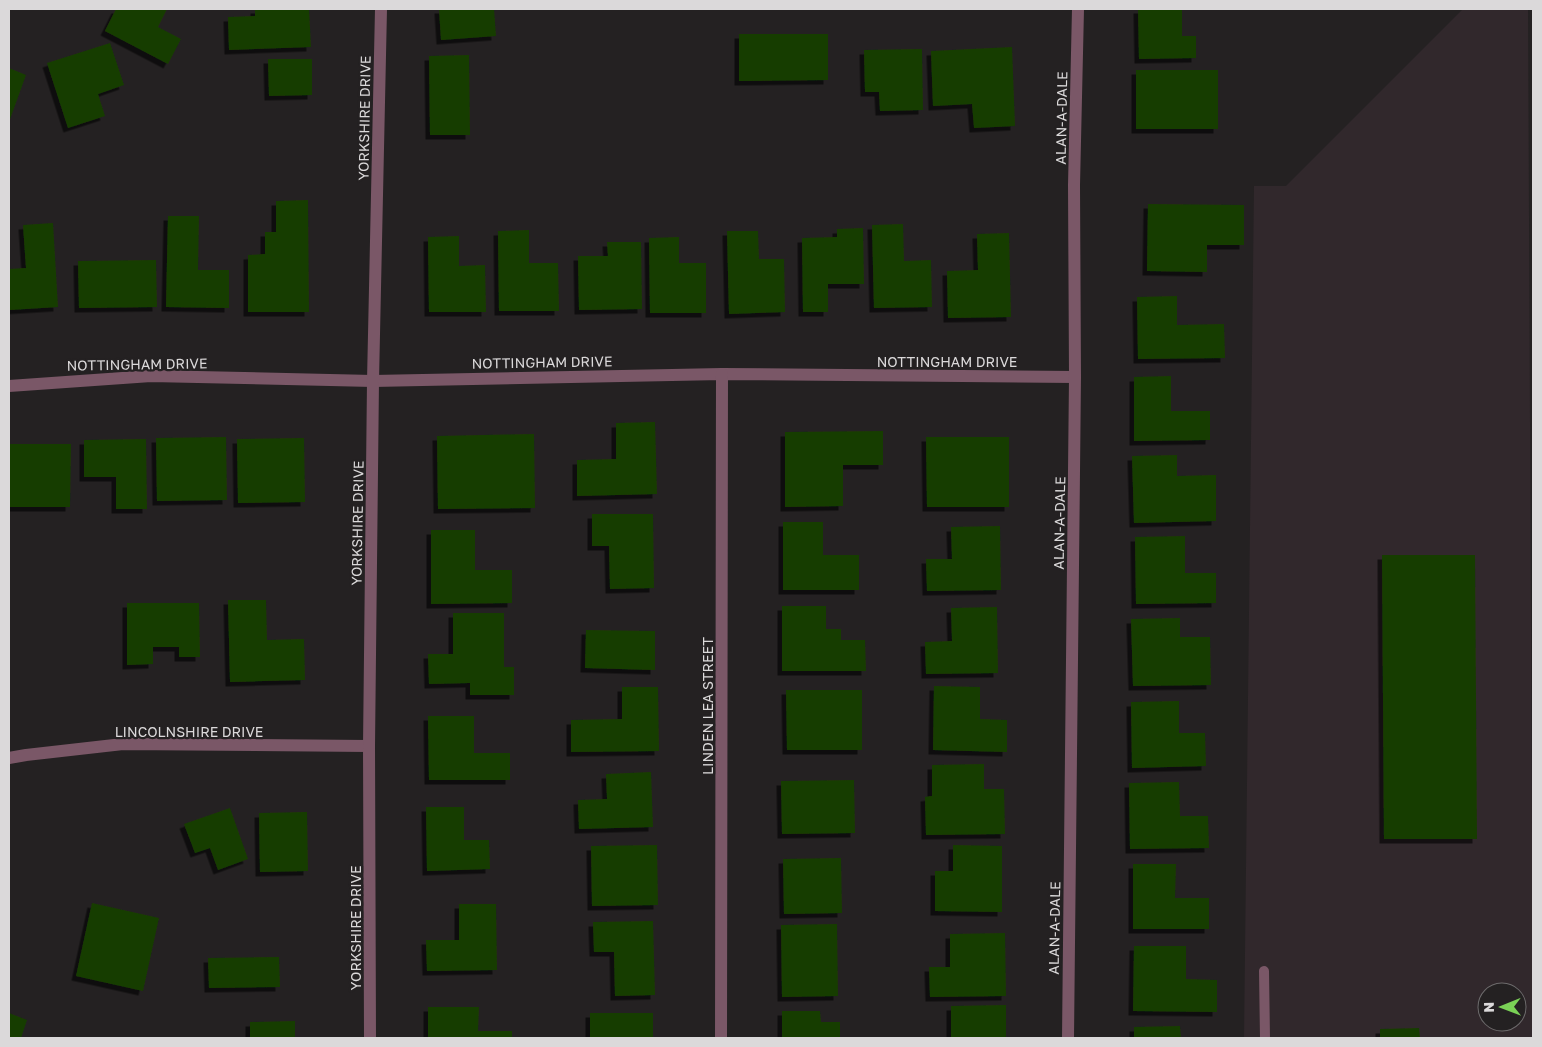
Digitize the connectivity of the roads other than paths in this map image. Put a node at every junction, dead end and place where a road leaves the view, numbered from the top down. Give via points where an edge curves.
1 (381, 9) edge
2 (1078, 9) edge
3 (722, 374) junction
4 (1075, 376) junction
5 (374, 381) junction
6 (9, 386) edge
7 (369, 746) junction
8 (9, 758) edge
9 (1264, 971) dead end
10 (370, 1038) edge
11 (721, 1038) edge
12 (1068, 1038) edge
13 (1266, 1038) edge

1 - 5 street, YORKSHIRE DRIVE
2 - 4 street, ALAN-A-DALE via 1074,185
3 - 4 street, NOTTINGHAM DRIVE
3 - 5 street, NOTTINGHAM DRIVE
3 - 11 street, LINDEN LEA STREET
4 - 12 street, ALAN-A-DALE
5 - 6 street, NOTTINGHAM DRIVE via 151,376
5 - 7 street, YORKSHIRE DRIVE
7 - 8 street, LINCOLNSHIRE DRIVE via 123,744
7 - 10 street, YORKSHIRE DRIVE
9 - 13 lane

